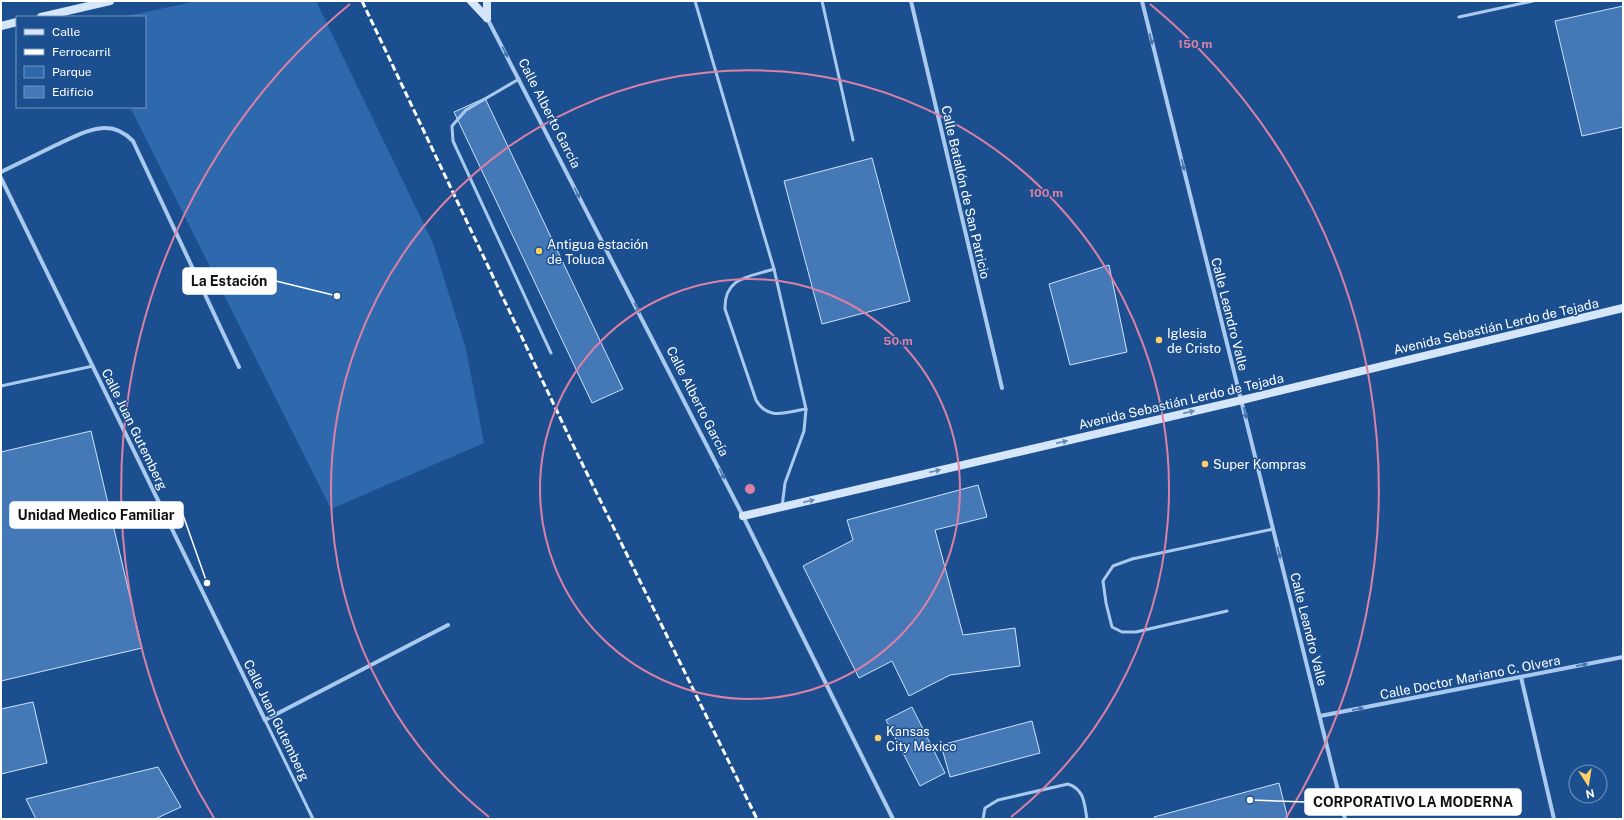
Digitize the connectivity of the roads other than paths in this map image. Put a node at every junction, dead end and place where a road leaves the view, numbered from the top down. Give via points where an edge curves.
1 (110, 1) edge
2 (471, 1) edge
3 (487, 1) edge
4 (695, 1) edge
5 (822, 1) edge
6 (911, 1) edge
7 (1142, 1) edge
8 (1533, 1) edge
9 (45, 16) edge
10 (1459, 17) dead end
11 (487, 18) junction
12 (16, 22) edge
13 (1, 26) edge
14 (519, 79) junction
15 (853, 140) dead end
16 (1, 172) edge
17 (1, 178) edge
18 (774, 269) junction
19 (1623, 308) edge
20 (552, 353) dead end
21 (93, 366) junction
22 (239, 367) dead end
23 (1, 386) edge
24 (1002, 388) dead end
25 (1242, 400) junction
26 (806, 409) junction
27 (782, 507) junction
28 (744, 516) junction
29 (1273, 529) junction
30 (1227, 611) dead end
31 (448, 625) dead end
32 (1623, 657) edge
33 (1521, 677) junction
34 (1320, 716) junction
35 (265, 720) junction
36 (314, 819) edge
37 (893, 819) edge
38 (983, 819) edge
39 (1087, 819) edge
40 (1345, 819) edge
41 (1554, 819) edge

1 - 9 main road
2 - 11 main road, Calle Alberto García
3 - 11 main road
4 - 18 lane
5 - 15 lane
6 - 24 street, Calle Batallón de San Patricio
7 -> 25 street, Calle Leandro Valle
8 - 10 lane
11 -> 14 street, Calle Alberto García
12 - 13 main road
14 - 20 lane via 466,110 452,126 453,141
14 -> 28 street, Calle Alberto García
16 - 22 street via 92,130 107,128 126,135 133,141
17 - 21 street, Calle Juan Gutemberg
18 - 26 lane
18 - 26 lane via 735,282 728,289 725,309 760,407 773,414
19 - 25 main road, Avenida Sebastián Lerdo de Tejada
21 - 23 lane
21 - 35 street, Calle Juan Gutemberg
27 -> 25 main road, Avenida Sebastián Lerdo de Tejada
25 -> 29 street, Calle Leandro Valle
26 - 27 lane via 804,431 785,483
27 - 28 main road, Avenida Sebastián Lerdo de Tejada
28 - 37 street, Calle Alberto García
29 - 30 lane via 1132,559 1113,566 1102,581 1112,628 1122,632 1136,632
29 -> 34 street, Calle Leandro Valle
31 - 35 street
33 -> 32 street, Calle Doctor Mariano C. Olvera
34 -> 33 street, Calle Doctor Mariano C. Olvera
33 - 41 street
34 - 40 street, Calle Leandro Valle
35 - 36 lane, Calle Juan Gutemberg
38 - 39 lane via 985,808 998,800 1068,784 1076,787 1081,793

